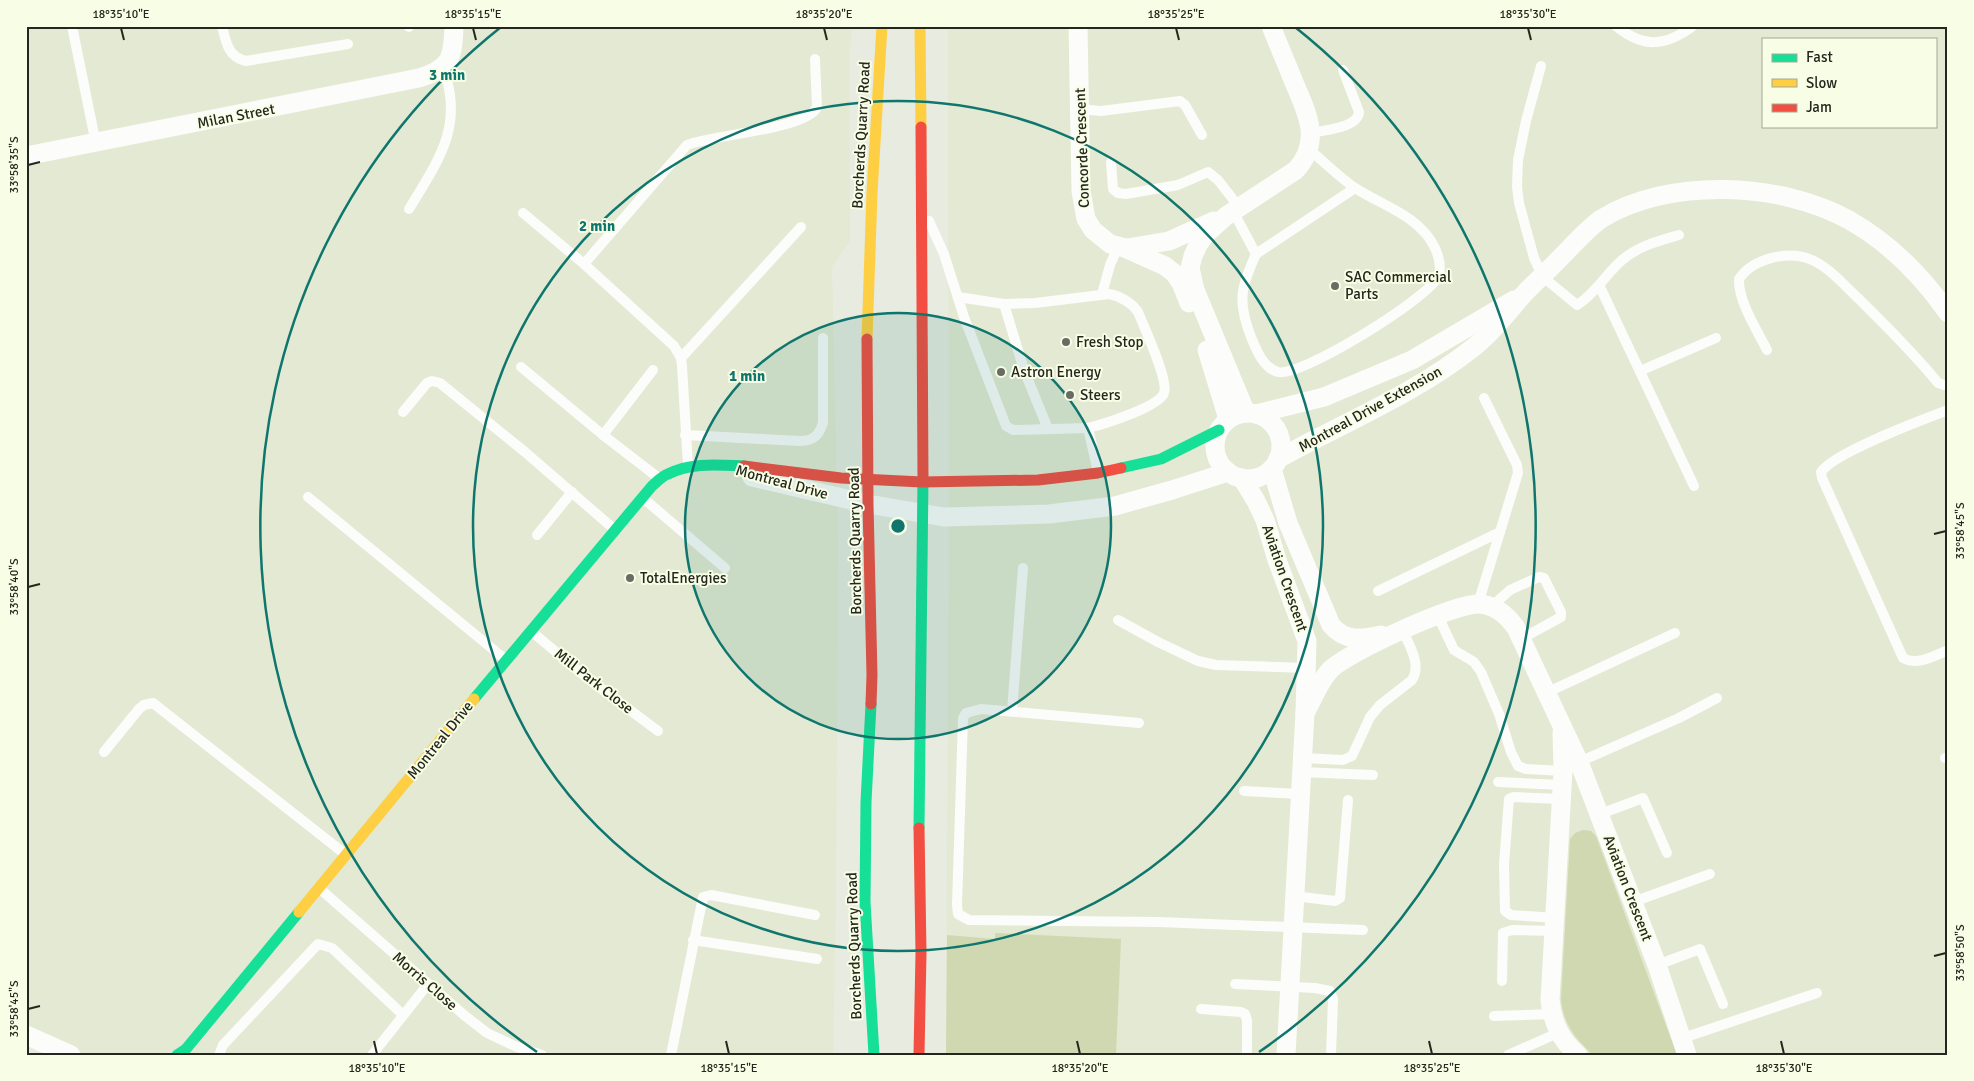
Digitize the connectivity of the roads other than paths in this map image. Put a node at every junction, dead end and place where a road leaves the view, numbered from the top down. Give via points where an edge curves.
1 (72, 26) edge
2 (222, 26) edge
3 (454, 26) edge
4 (882, 26) edge
5 (920, 26) edge
6 (1078, 26) edge
7 (1271, 26) edge
8 (1616, 26) edge
9 (1693, 26) edge
10 (348, 44) dead end
11 (815, 59) dead end
12 (1541, 66) dead end
13 (443, 68) junction
14 (1343, 70) dead end
15 (1080, 109) junction
16 (1202, 135) dead end
17 (1310, 141) junction
18 (96, 144) junction
19 (26, 156) edge
20 (1111, 162) dead end
21 (1355, 188) junction
22 (922, 206) junction
23 (409, 209) dead end
24 (1233, 211) junction
25 (523, 213) dead end
26 (801, 227) dead end
27 (1679, 235) dead end
28 (1122, 248) junction
29 (1256, 254) junction
30 (584, 264) junction
31 (1543, 277) junction
32 (1600, 287) junction
33 (1102, 294) junction
34 (1524, 295) junction
35 (958, 297) junction
36 (1004, 304) junction
37 (1948, 313) edge
38 (823, 338) dead end
39 (1716, 338) dead end
40 (1767, 350) dead end
41 (681, 358) junction
42 (521, 367) dead end
43 (654, 370) dead end
44 (1640, 371) junction
45 (1948, 384) edge
46 (1484, 398) dead end
47 (1948, 410) edge
48 (403, 412) dead end
49 (1237, 419) junction
50 (1088, 428) junction
51 (1048, 429) junction
52 (603, 435) junction
53 (685, 435) junction
54 (1275, 464) junction
55 (688, 467) junction
56 (727, 467) junction
57 (1098, 473) junction
58 (1235, 475) junction
59 (868, 479) junction
60 (661, 480) junction
61 (922, 482) junction
62 (1694, 486) dead end
63 (572, 492) junction
64 (642, 497) junction
65 (308, 498) dead end
66 (868, 504) junction
67 (923, 513) junction
68 (615, 530) junction
69 (1500, 532) junction
70 (537, 536) dead end
71 (725, 568) dead end
72 (1023, 568) dead end
73 (1378, 591) dead end
74 (1484, 605) junction
75 (1438, 616) junction
76 (1118, 620) dead end
77 (530, 631) junction
78 (1400, 632) junction
79 (1676, 633) dead end
80 (1521, 639) junction
81 (1948, 650) edge
82 (506, 660) junction
83 (1306, 668) junction
84 (1548, 692) junction
85 (1717, 698) dead end
86 (1012, 711) junction
87 (1305, 713) junction
88 (1139, 723) dead end
89 (1562, 724) junction
90 (658, 731) dead end
91 (104, 752) dead end
92 (1580, 762) junction
93 (1302, 765) junction
94 (1373, 775) dead end
95 (1498, 782) dead end
96 (1562, 785) junction
97 (1244, 791) dead end
98 (1300, 794) junction
99 (1348, 800) dead end
100 (1600, 814) junction
101 (1667, 853) dead end
102 (346, 855) junction
103 (1710, 874) dead end
104 (319, 888) junction
105 (1294, 896) junction
106 (1634, 902) junction
107 (815, 914) dead end
108 (1554, 924) junction
109 (1292, 927) junction
110 (1363, 930) dead end
111 (693, 940) junction
112 (817, 959) dead end
113 (1657, 965) junction
114 (1502, 981) dead end
115 (428, 984) junction
116 (1235, 984) dead end
117 (1289, 987) junction
118 (1816, 993) dead end
119 (1723, 1004) dead end
120 (1201, 1009) dead end
121 (1552, 1014) junction
122 (403, 1015) junction
123 (1494, 1016) dead end
124 (1558, 1032) junction
125 (26, 1035) edge
126 (1685, 1046) edge
127 (71, 1055) edge
128 (177, 1055) edge
129 (219, 1055) edge
130 (372, 1055) edge
131 (542, 1055) edge
132 (671, 1055) edge
133 (874, 1055) edge
134 (919, 1055) edge
135 (1247, 1055) edge
136 (1286, 1055) edge
137 (1331, 1055) edge
138 (1508, 1055) edge
139 (1578, 1055) edge

1 - 18 lane
2 - 10 lane via 226,44 238,59
3 - 13 street via 453,52
4 - 59 main road, Borcherds Quarry Road via 867,344
5 - 22 main road
6 - 15 street, Concorde Crescent
7 - 17 street via 1308,114
8 - 9 lane via 1635,38 1656,43 1667,42
11 - 30 lane via 815,112 804,119 686,145
12 - 31 lane via 1518,160 1517,187 1532,251
13 - 18 street, Milan Street via 419,78
13 - 23 lane via 452,101 447,137 437,162
14 - 17 lane via 1359,112 1358,119
15 - 16 lane via 1101,111 1180,100
15 - 28 street, Concorde Crescent via 1084,213 1103,240
17 - 21 lane
17 - 24 street via 1303,163 1296,170
18 - 19 street, Milan Street
20 - 24 lane via 1113,189 1126,194 1178,185 1208,172 1218,180
21 - 29 lane
21 - 29 lane via 1422,228 1439,258 1439,276 1434,284 1378,325 1297,370 1274,370 1258,353 1242,308 1242,289
22 - 35 lane via 939,242
22 - 61 main road
24 - 28 street via 1169,241
24 - 29 lane
24 - 49 street via 1206,234 1192,256 1190,268
25 - 30 lane
26 - 41 lane
27 - 32 lane via 1633,251
28 - 33 lane via 1110,265
28 - 49 street, Concorde Crescent via 1174,273
30 - 41 lane via 659,331
31 - 32 lane via 1577,305
31 - 34 street, Montreal Drive Extension
31 - 37 street, Montreal Drive Extension via 1587,231 1614,212 1661,196 1706,189 1734,190 1797,200 1850,220 1906,264
32 - 44 lane
33 - 36 lane
33 - 50 lane via 1113,294 1138,312 1164,378 1165,390 1162,398 1153,404
34 - 49 street, Montreal Drive Extension via 1412,360 1324,397
34 - 54 street, Montreal Drive Extension via 1491,332 1449,366
35 - 36 lane
35 - 51 lane via 1006,426 1013,430
36 - 51 lane via 1024,370
38 - 53 lane via 823,423 814,438 800,441
39 - 44 lane
40 - 45 lane via 1743,299 1740,279 1750,267 1762,261 1800,256 1827,270 1883,322 1938,383
41 - 53 lane
42 - 52 lane
43 - 52 lane
44 - 62 lane
46 - 69 lane via 1518,473
47 - 81 lane via 1838,458 1821,472 1903,658 1909,662 1917,661
48 - 63 lane via 427,383 440,383
49 - 54 street via 1265,417 1272,423 1278,431 1281,450
49 - 57 main road, Montreal Drive Extension via 1161,459
49 - 58 street via 1216,449 1218,458
50 - 51 lane
50 - 57 lane
52 - 60 lane
53 - 55 lane
54 - 58 street via 1259,476
54 - 78 street, Aviation Crescent via 1292,531 1331,625 1349,638
55 - 56 main road, Montreal Drive
55 - 60 main road, Montreal Drive via 667,474
56 - 59 main road, Montreal Drive via 746,466
56 - 66 street, Montreal Drive via 760,479
57 - 61 main road, Montreal Drive Extension via 1038,480
58 - 67 street via 1106,507 1048,514 959,517
58 - 83 street, Aviation Crescent via 1256,501 1265,520 1305,633
59 - 61 main road, Montreal Drive
59 - 66 main road, Borcherds Quarry Road
60 - 64 main road, Montreal Drive
61 - 67 main road
63 - 68 lane
63 - 70 lane
64 - 68 main road, Montreal Drive
64 - 71 lane
65 - 82 lane
66 - 67 street, Montreal Drive
66 - 133 main road, Borcherds Quarry Road via 872,675 865,902
67 - 134 main road
68 - 77 main road, Montreal Drive
69 - 73 lane
69 - 74 lane
72 - 86 lane
74 - 75 street, Aviation Crescent via 1463,606
74 - 80 street, Aviation Crescent via 1503,612
74 - 80 lane via 1510,590 1539,577 1544,578 1561,617
75 - 78 street, Aviation Crescent
75 - 96 lane via 1454,650 1474,662 1481,672 1518,766
76 - 83 lane via 1198,661 1216,665
77 - 82 main road, Montreal Drive
77 - 90 lane, Mill Park Close
78 - 87 street, Aviation Crescent via 1336,665 1324,678
78 - 93 lane via 1416,666 1412,680 1370,717 1352,756
79 - 84 lane
80 - 84 street, Aviation Crescent
82 - 102 main road, Montreal Drive
83 - 87 street, Aviation Crescent
84 - 89 street, Aviation Crescent
85 - 92 lane
86 - 88 lane
86 - 109 lane via 981,709 966,713 962,718 957,905 958,914 963,918 1015,922 1158,922
87 - 93 street, Aviation Crescent
89 - 92 street, Aviation Crescent
89 - 96 street, Aviation Crescent
91 - 102 lane via 139,709 154,704
92 - 100 street, Aviation Crescent
93 - 94 lane
93 - 98 street, Aviation Crescent
95 - 96 lane
96 - 108 street, Aviation Crescent
96 - 108 lane via 1509,799 1504,864 1505,912
97 - 98 lane
98 - 105 street, Aviation Crescent
99 - 105 lane via 1340,898 1335,901
100 - 101 lane via 1643,798
100 - 106 street, Aviation Crescent
102 - 104 main road, Montreal Drive
103 - 106 lane
104 - 115 lane, Morris Close
104 - 128 main road, Montreal Drive
105 - 109 street, Aviation Crescent
106 - 113 street, Aviation Crescent
107 - 111 lane via 706,895 701,900
108 - 114 lane via 1503,933
108 - 121 street, Aviation Crescent
109 - 110 lane
109 - 117 street, Aviation Crescent
111 - 112 lane
111 - 132 lane
113 - 119 lane via 1700,949
113 - 126 street, Aviation Crescent
115 - 122 lane
115 - 131 lane, Morris Close via 486,1033
116 - 117 lane
117 - 136 street, Aviation Crescent
117 - 137 lane via 1330,991 1333,999
118 - 126 lane
120 - 135 lane via 1245,1014
121 - 123 lane
121 - 124 street, Aviation Crescent
122 - 129 lane via 332,948 318,944 223,1045
122 - 130 lane
124 - 138 lane
124 - 139 street, Aviation Crescent
125 - 127 street

